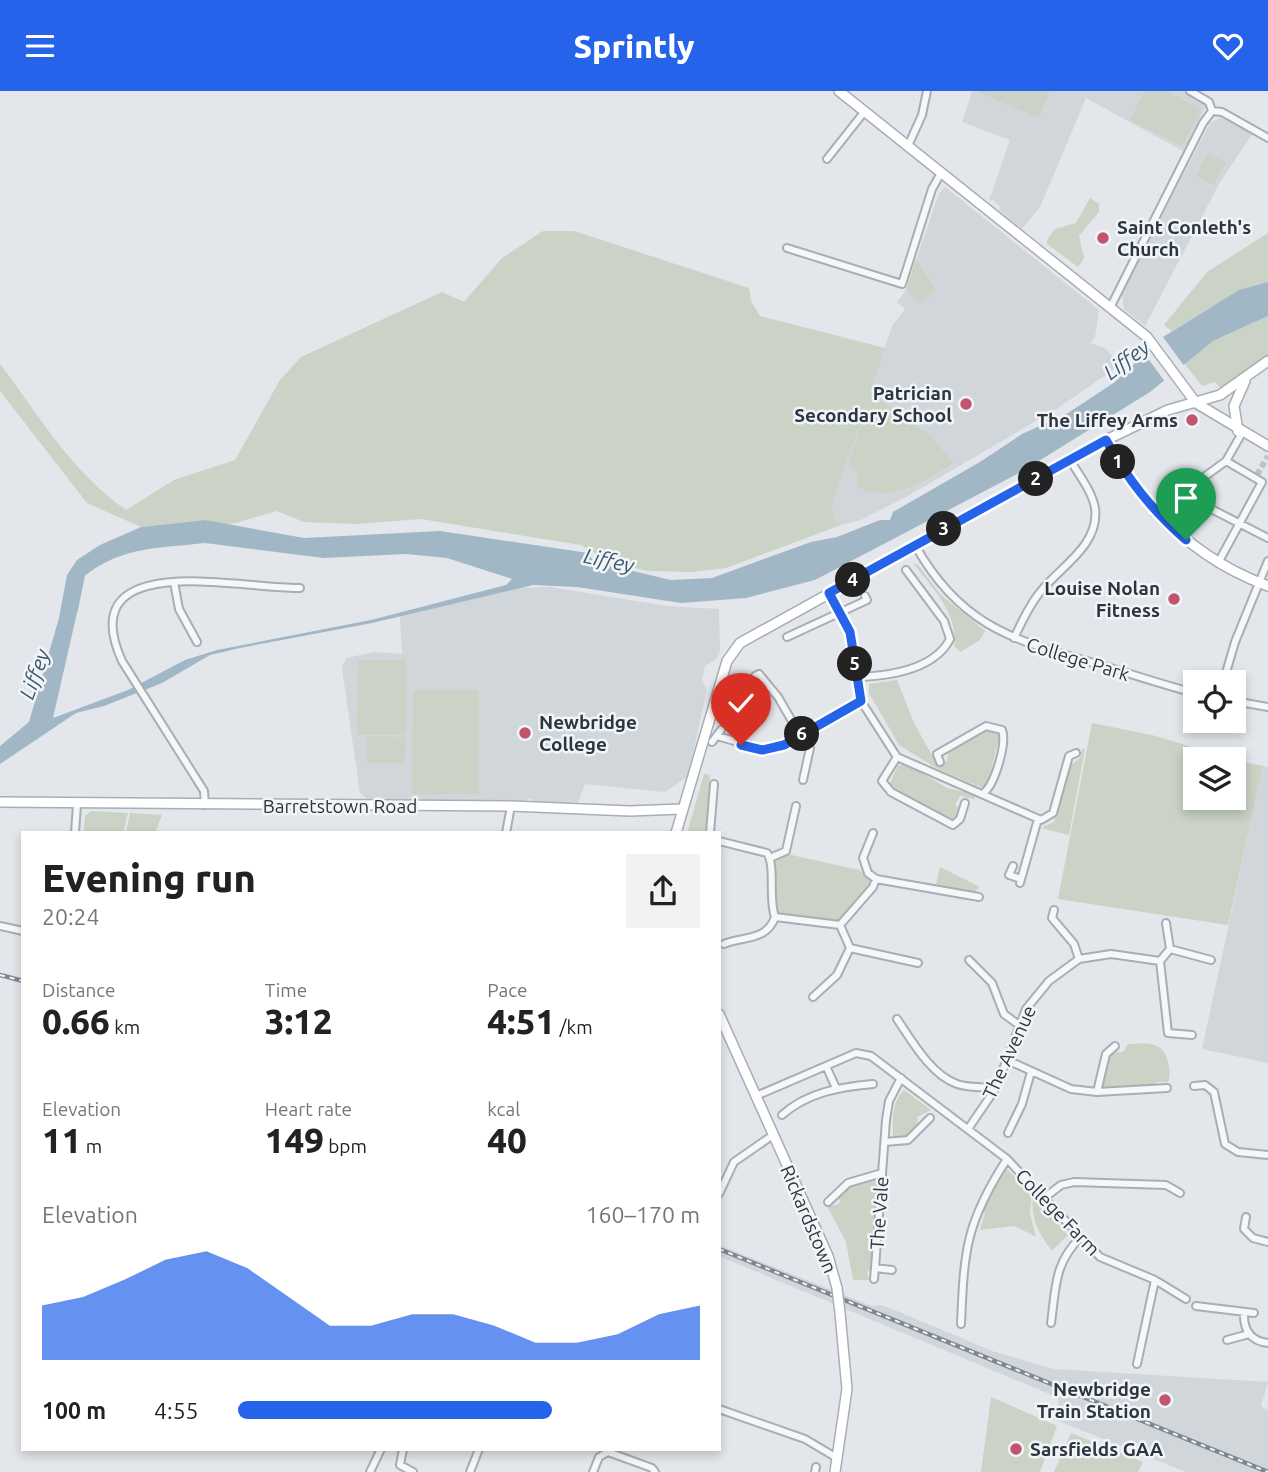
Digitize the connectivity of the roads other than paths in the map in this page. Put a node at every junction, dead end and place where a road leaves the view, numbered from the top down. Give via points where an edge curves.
1 (927, 91) edge
2 (1190, 91) edge
3 (843, 92) edge
4 (865, 111) junction
5 (1212, 111) junction
6 (1268, 138) edge
7 (908, 146) junction
8 (827, 159) dead end
9 (941, 173) junction
10 (787, 249) dead end
11 (1110, 307) junction
12 (1268, 361) edge
13 (1246, 379) junction
14 (1196, 403) junction
15 (1240, 432) junction
16 (1106, 440) junction
17 (1268, 446) edge
18 (1070, 460) junction
19 (1226, 461) junction
20 (1182, 493) junction
21 (1155, 513) junction
22 (1240, 523) junction
23 (1268, 538) edge
24 (915, 545) junction
25 (1268, 561) edge
26 (1218, 563) junction
27 (906, 570) dead end
28 (174, 582) junction
29 (1258, 582) junction
30 (1268, 586) edge
31 (300, 588) dead end
32 (829, 593) junction
33 (865, 596) dead end
34 (842, 613) junction
35 (791, 633) dead end
36 (1014, 638) junction
37 (197, 642) dead end
38 (1227, 670) edge
39 (755, 676) dead end
40 (857, 677) junction
41 (1183, 690) edge
42 (861, 701) junction
43 (1246, 703) edge
44 (1268, 707) edge
45 (802, 734) junction
46 (717, 736) dead end
47 (1076, 753) dead end
48 (897, 757) junction
49 (940, 762) dead end
50 (803, 780) dead end
51 (714, 784) dead end
52 (984, 793) junction
53 (0, 802) edge
54 (965, 803) dead end
55 (77, 804) junction
56 (205, 805) junction
57 (511, 806) junction
58 (796, 806) dead end
59 (681, 809) junction
60 (1038, 819) junction
61 (75, 831) edge
62 (506, 831) edge
63 (676, 831) edge
64 (710, 831) edge
65 (873, 833) dead end
66 (721, 841) edge
67 (770, 858) junction
68 (1013, 866) dead end
69 (876, 879) junction
70 (979, 897) dead end
71 (1054, 910) dead end
72 (775, 916) junction
73 (1166, 923) dead end
74 (840, 925) junction
75 (0, 926) edge
76 (21, 931) edge
77 (724, 944) dead end
78 (850, 949) junction
79 (1170, 949) junction
80 (1079, 959) junction
81 (970, 960) dead end
82 (1211, 960) dead end
83 (1160, 961) junction
84 (918, 963) dead end
85 (813, 997) dead end
86 (721, 1018) edge
87 (897, 1020) dead end
88 (1019, 1025) junction
89 (1192, 1035) dead end
90 (1115, 1046) dead end
91 (1007, 1060) junction
92 (826, 1066) junction
93 (1031, 1072) junction
94 (901, 1078) junction
95 (873, 1084) dead end
96 (1194, 1086) dead end
97 (836, 1088) junction
98 (996, 1088) junction
99 (1167, 1088) dead end
100 (1097, 1092) junction
101 (756, 1095) junction
102 (782, 1115) dead end
103 (930, 1118) dead end
104 (968, 1129) junction
105 (1008, 1133) dead end
106 (773, 1135) junction
107 (885, 1142) junction
108 (1268, 1155) edge
109 (1007, 1159) junction
110 (883, 1173) junction
111 (721, 1190) edge
112 (1181, 1193) dead end
113 (1044, 1198) junction
114 (828, 1202) dead end
115 (1246, 1217) dead end
116 (1081, 1237) junction
117 (1268, 1242) edge
118 (875, 1268) junction
119 (892, 1270) dead end
120 (874, 1279) dead end
121 (1155, 1280) junction
122 (1186, 1299) dead end
123 (1196, 1306) dead end
124 (1244, 1312) junction
125 (1254, 1313) dead end
126 (1051, 1323) dead end
127 (961, 1324) dead end
128 (1249, 1334) junction
129 (1227, 1340) dead end
130 (1268, 1343) edge
131 (1137, 1364) dead end
132 (721, 1410) edge
133 (380, 1451) edge
134 (403, 1451) edge
135 (478, 1451) edge
136 (631, 1451) edge
137 (837, 1458) junction
138 (628, 1459) junction
139 (370, 1472) edge
140 (413, 1472) edge
141 (470, 1472) edge
142 (593, 1472) edge
143 (655, 1472) edge
144 (835, 1472) edge

1 - 7 street
2 - 5 street via 1209,102
3 - 4 street
4 - 7 street
4 - 8 street
5 - 6 street
5 - 11 street
7 - 9 street
9 - 10 street via 902,284
9 - 11 street
11 - 14 street via 1147,337
12 - 13 street
13 - 14 street
13 - 15 street via 1234,406
14 - 15 street
14 - 16 street
15 - 17 street
15 - 19 street
16 - 18 street
16 - 21 street via 1124,474
18 - 24 street
18 - 36 street via 1094,505 1087,540 1041,591
19 - 20 street
19 - 22 street via 1262,482
20 - 21 street
20 - 22 street
21 - 26 street
22 - 23 street
22 - 26 street
24 - 32 street
24 - 36 street, College Park via 929,571 951,595
25 - 29 street
26 - 29 street
27 - 40 street via 918,579 950,631 947,645 936,656 901,672
28 - 31 street
28 - 37 street via 179,609
28 - 56 street via 127,594 112,622 113,642 204,791
29 - 30 street
29 - 38 street
32 - 34 street
32 - 59 street via 740,643 727,661
33 - 34 street via 867,600
34 - 35 street
34 - 40 street
36 - 41 street, College Park
39 - 45 street via 759,674 769,684
40 - 42 street
42 - 45 street
42 - 48 street
43 - 44 street
45 - 46 street via 784,745 762,750
45 - 50 street via 809,740
47 - 60 street via 1069,756 1053,813
48 - 52 street
48 - 54 street via 882,781 891,792 953,825
49 - 52 street via 937,754 986,726 1002,730 990,787
51 - 64 street
52 - 60 street
53 - 55 street, Barretstown Road
55 - 56 street, Barretstown Road
55 - 61 street
56 - 57 street, Barretstown Road
57 - 59 street, Barretstown Road
57 - 62 street
58 - 67 street via 786,851
59 - 63 street
60 - 68 street via 1021,881 1008,878
65 - 69 street via 863,858 868,873
66 - 67 street via 760,850
67 - 72 street
69 - 70 street
69 - 74 street
71 - 80 street via 1052,918 1074,944
72 - 74 street
72 - 77 street via 768,930
73 - 79 street
74 - 78 street
75 - 76 street
78 - 84 street
78 - 85 street via 837,975
79 - 82 street
79 - 83 street
80 - 83 street, The Avenue via 1111,954
80 - 88 street, The Avenue via 1049,981
81 - 88 street via 992,983 1004,1014
83 - 89 street via 1168,1033
86 - 101 street, Rickardstown
87 - 98 street via 945,1078
88 - 91 street, The Avenue
90 - 100 street via 1105,1054
91 - 93 street
91 - 98 street, The Avenue
92 - 94 street, College Farm via 856,1053 871,1056
92 - 97 street
92 - 101 street, College Farm
93 - 100 street via 1071,1089
93 - 105 street
94 - 104 street, College Farm
94 - 107 street, The Vale via 890,1101
95 - 97 street
96 - 108 street via 1205,1085 1214,1092 1230,1149
97 - 102 street
98 - 104 street, The Avenue
99 - 100 street
101 - 106 street, Rickardstown
103 - 107 street via 908,1140
104 - 109 street, College Farm
106 - 111 street via 734,1162
106 - 137 street, Rickardstown, bridge via 828,1256 837,1289 847,1389
107 - 110 street, The Vale
109 - 113 street, College Farm
109 - 127 street, College Farm via 977,1211 967,1242
110 - 114 street via 848,1183
110 - 118 street, The Vale
112 - 113 street via 1167,1185 1074,1182
113 - 116 street, College Farm
115 - 117 street via 1244,1229 1252,1238
116 - 121 street, College Farm via 1100,1257
116 - 126 street via 1065,1252 1060,1265
118 - 119 street, The Vale
118 - 120 street
121 - 122 street, College Farm
121 - 131 street
123 - 124 street
124 - 125 street
124 - 128 street
128 - 129 street
128 - 130 street
132 - 137 street via 805,1439
133 - 139 street
134 - 140 street via 400,1465
135 - 141 street
136 - 138 street
137 - 144 street, Rickardstown
138 - 142 street via 602,1454
138 - 143 street

